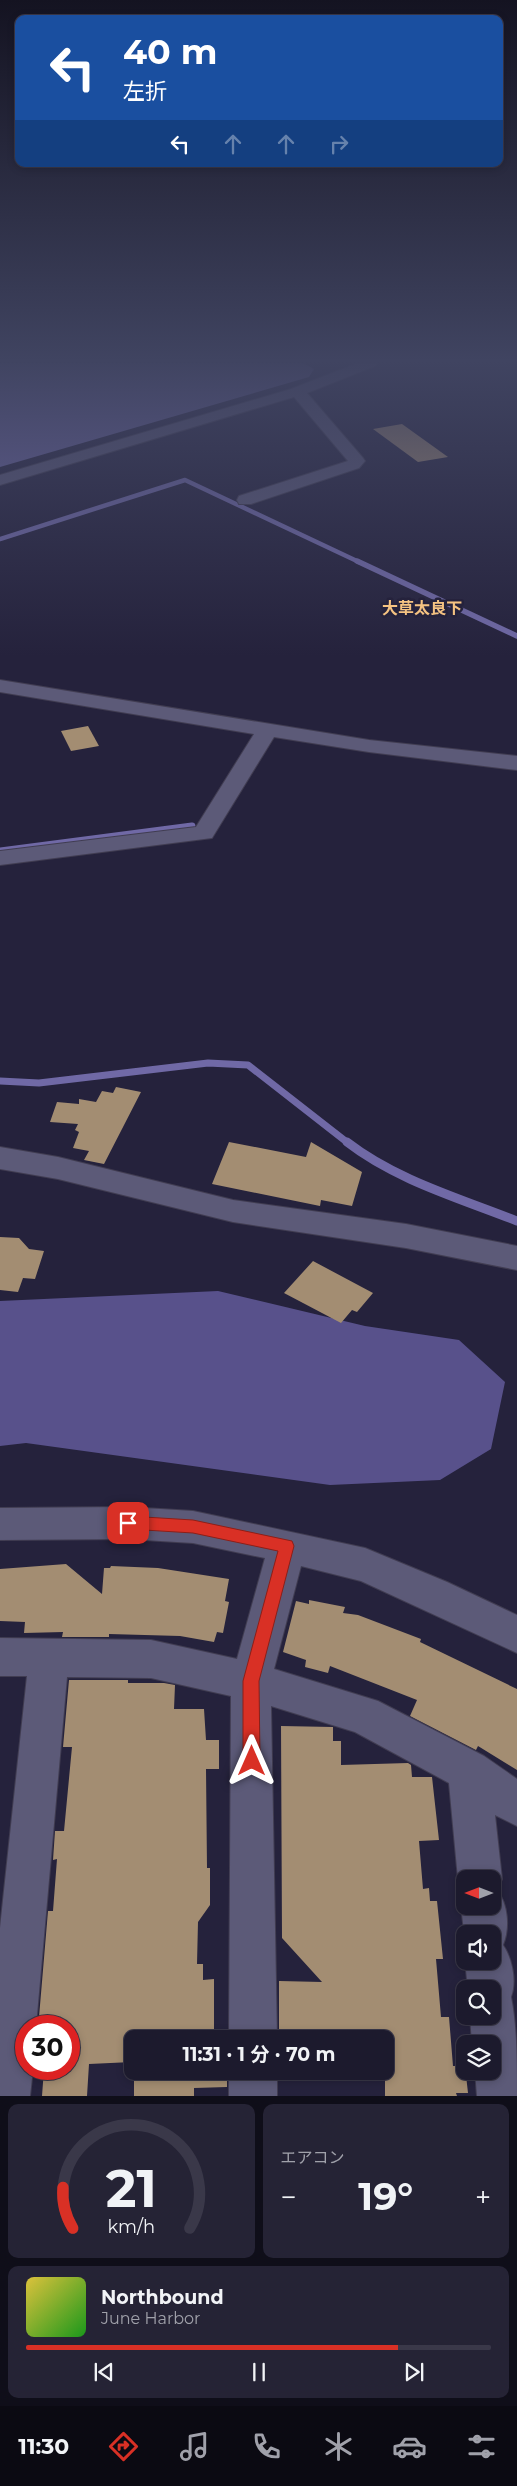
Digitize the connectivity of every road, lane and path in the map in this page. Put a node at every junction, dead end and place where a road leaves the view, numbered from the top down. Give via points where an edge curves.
1 (65, 461) edge
2 (357, 461) edge
3 (0, 480) edge
4 (245, 500) dead end
5 (0, 686) edge
6 (268, 729) junction
7 (517, 764) edge
8 (0, 858) edge
9 (0, 1158) edge
10 (517, 1258) edge
11 (0, 1524) edge
12 (287, 1546) junction
13 (517, 1635) edge
14 (0, 1657) edge
15 (50, 1657) junction
16 (251, 1681) junction
17 (469, 1771) junction
18 (517, 1805) edge
19 (479, 1870) edge
20 (494, 2025) edge
21 (253, 2030) edge
22 (253, 2080) edge
23 (6, 2096) edge
24 (253, 2096) edge
25 (501, 2096) edge

1 - 3 street
2 - 4 street via 353,465
5 - 6 street
6 - 7 street via 369,746
6 - 8 street via 204,833
9 - 10 street via 58,1168 233,1211 406,1236
11 - 12 street via 128,1523 193,1527
12 - 13 street via 365,1565
12 - 16 street
14 - 15 street
15 - 16 street via 150,1659
15 - 23 street
16 - 17 street via 364,1715
16 - 21 street
17 - 18 street
17 - 19 street
20 - 25 street
22 - 24 street

